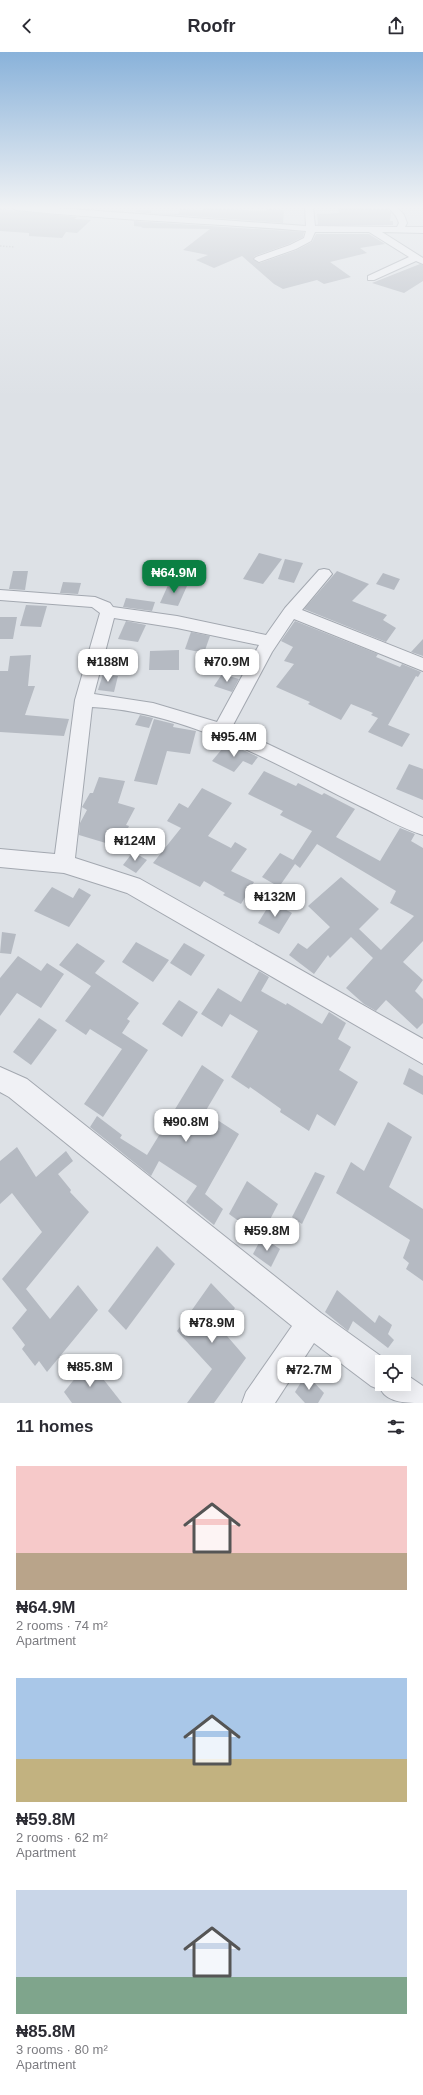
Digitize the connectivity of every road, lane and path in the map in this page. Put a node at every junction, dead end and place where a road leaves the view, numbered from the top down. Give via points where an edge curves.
1 (391, 270) edge
2 (371, 278) dead end
3 (324, 574) dead end
4 (0, 595) edge
5 (108, 612) junction
6 (291, 612) junction
7 (270, 642) junction
8 (423, 665) edge
9 (84, 700) junction
10 (221, 730) junction
11 (423, 827) edge
12 (0, 858) edge
13 (64, 864) junction
14 (423, 1052) edge
15 (0, 1078) edge
16 (311, 1323) junction
17 (375, 1370) edge
18 (404, 1391) edge
19 (257, 1403) edge
20 (421, 1403) edge

1 - 2 street
3 - 6 street
4 - 5 street via 96,602
5 - 7 street via 178,622
5 - 9 street
6 - 7 street
6 - 8 street
7 - 10 street
9 - 10 street via 100,700 181,718
9 - 13 street
10 - 11 street
12 - 13 street
13 - 14 street via 133,886
15 - 16 street via 18,1088
16 - 17 street
16 - 19 street
18 - 20 street

